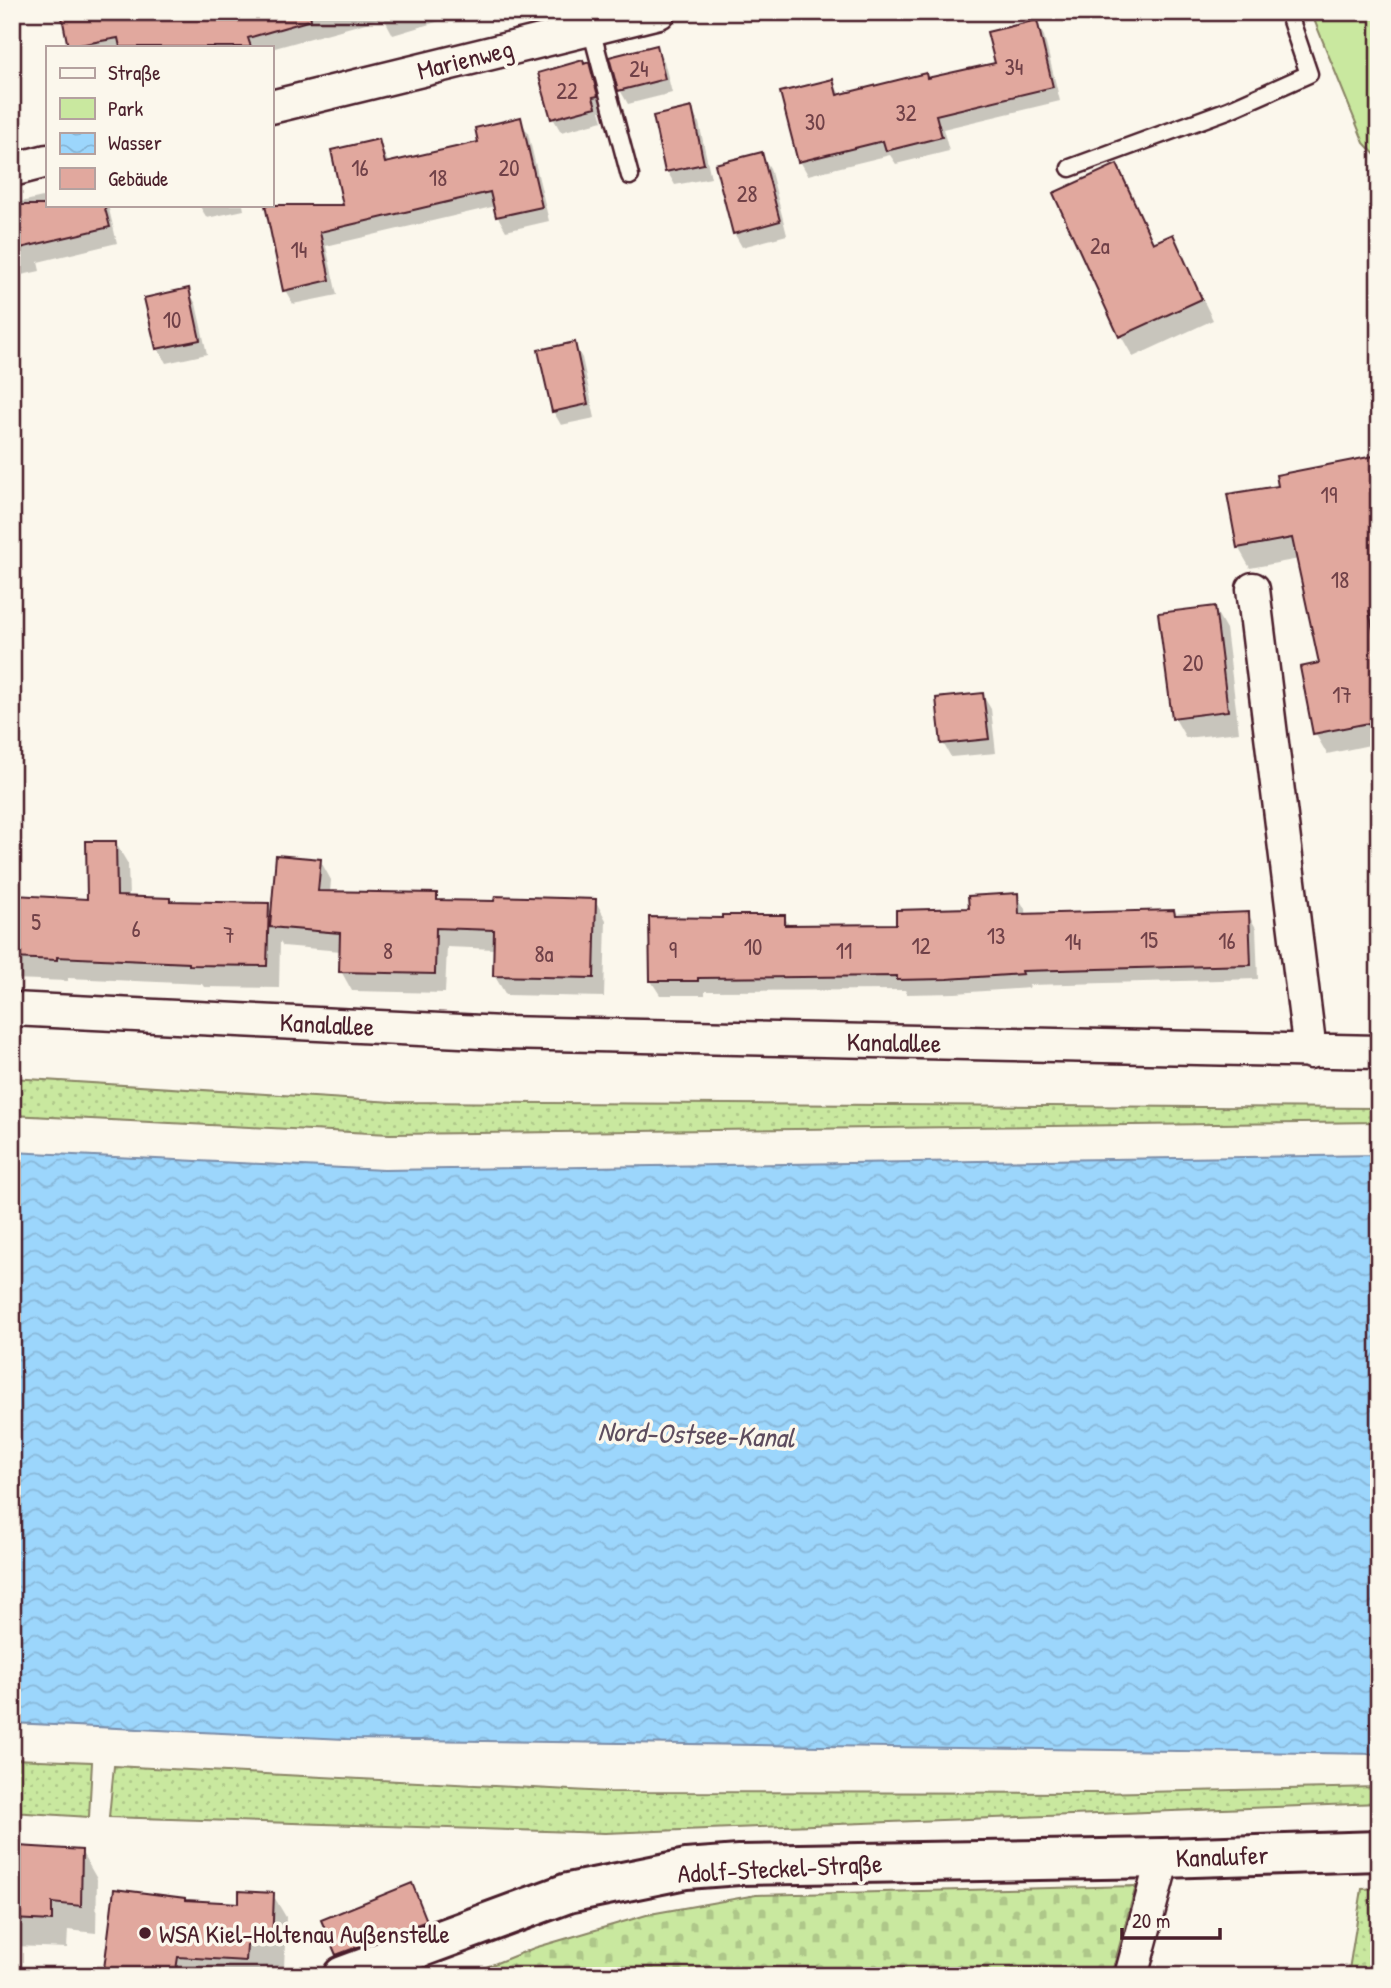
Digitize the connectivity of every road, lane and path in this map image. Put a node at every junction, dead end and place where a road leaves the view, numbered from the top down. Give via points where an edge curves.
1 (659, 12) edge
2 (1287, 12) edge
3 (591, 29) junction
4 (273, 107) edge
5 (46, 161) edge
6 (1070, 168) dead end
7 (12, 170) edge
8 (630, 176) dead end
9 (1253, 589) dead end
10 (12, 1009) edge
11 (1310, 1052) junction
12 (1379, 1052) edge
13 (1379, 1851) edge
14 (1163, 1858) junction
15 (1065, 1859) joint
16 (343, 1976) edge
17 (1131, 1976) edge

1 - 3 street, Marienweg
2 - 6 lane via 1309,74 1228,110
3 - 4 street, Marienweg
3 - 8 lane
5 - 7 street
9 - 11 street
10 - 11 street, Kanalallee via 502,1033
11 - 12 street, Kanalallee
13 - 14 street, Kanalufer
14 - 15 street, Kanalufer
14 - 17 street
15 - 16 street, Adolf-Steckel-Straße via 686,1870 568,1893

